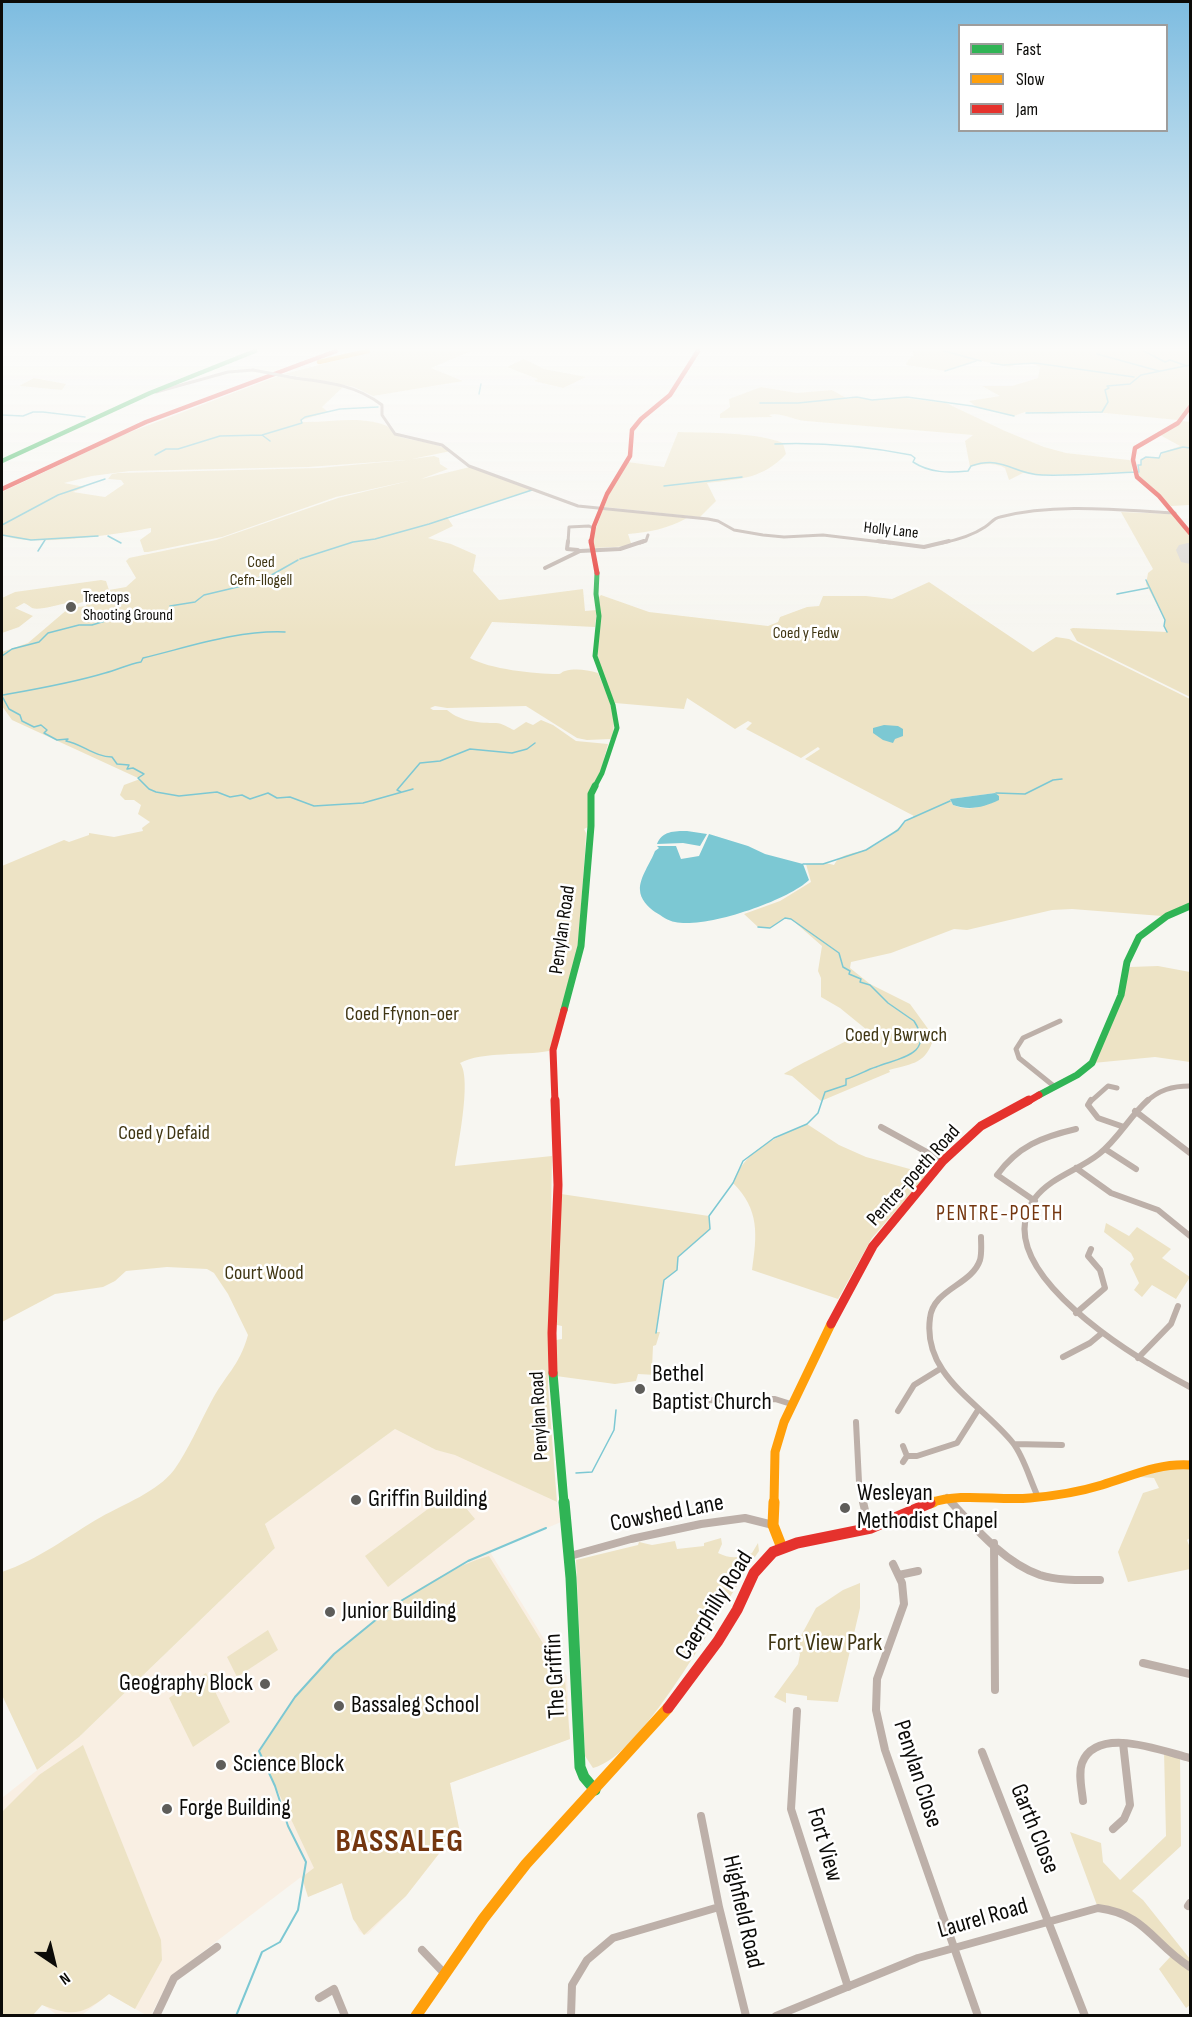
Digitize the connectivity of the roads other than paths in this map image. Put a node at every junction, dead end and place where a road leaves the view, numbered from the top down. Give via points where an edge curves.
1 (37, 445) edge
2 (84, 445) edge
3 (94, 445) edge
4 (96, 445) edge
5 (442, 445) edge
6 (631, 445) edge
7 (1139, 445) edge
8 (2, 461) edge
9 (53, 463) junction
10 (2, 486) edge
11 (602, 508) junction
12 (1175, 513) junction
13 (593, 528) junction
14 (1191, 533) edge
15 (648, 535) dead end
16 (580, 551) junction
17 (593, 551) junction
18 (545, 568) dead end
19 (1191, 906) edge
20 (1060, 1021) dead end
21 (1191, 1086) edge
22 (1055, 1088) junction
23 (1117, 1088) dead end
24 (1135, 1111) junction
25 (881, 1126) dead end
26 (1124, 1127) junction
27 (1076, 1129) dead end
28 (1105, 1149) junction
29 (1191, 1153) edge
30 (944, 1161) junction
31 (1076, 1168) junction
32 (1136, 1169) dead end
33 (1035, 1201) junction
34 (1191, 1236) edge
35 (981, 1237) dead end
36 (1091, 1249) dead end
37 (1178, 1306) dead end
38 (1076, 1313) junction
39 (1102, 1333) junction
40 (1062, 1357) dead end
41 (1138, 1358) junction
42 (939, 1369) junction
43 (1191, 1387) edge
44 (668, 1401) dead end
45 (791, 1404) junction
46 (978, 1410) junction
47 (898, 1411) dead end
48 (856, 1422) dead end
49 (1014, 1444) junction
50 (1062, 1444) dead end
51 (903, 1446) dead end
52 (905, 1459) joint
53 (1191, 1465) edge
54 (946, 1496) junction
55 (1038, 1497) junction
56 (773, 1525) junction
57 (870, 1529) junction
58 (994, 1543) junction
59 (782, 1548) junction
60 (569, 1556) junction
61 (893, 1564) dead end
62 (918, 1571) dead end
63 (899, 1575) junction
64 (1100, 1580) dead end
65 (1143, 1663) dead end
66 (1191, 1674) edge
67 (995, 1690) dead end
68 (797, 1711) dead end
69 (1123, 1743) junction
70 (982, 1752) dead end
71 (1191, 1758) edge
72 (595, 1790) junction
73 (1083, 1801) dead end
74 (701, 1816) dead end
75 (1113, 1829) dead end
76 (719, 1907) junction
77 (1049, 1921) junction
78 (217, 1947) dead end
79 (955, 1947) junction
80 (422, 1950) dead end
81 (1191, 1967) edge
82 (445, 1974) junction
83 (848, 1987) junction
84 (319, 1998) dead end
85 (796, 2012) edge
86 (422, 2013) edge
87 (156, 2016) edge
88 (345, 2016) edge
89 (571, 2016) edge
90 (746, 2016) edge
91 (776, 2016) edge
92 (978, 2016) edge
93 (1085, 2016) edge

1 - 8 main road
2 - 10 main road
3 - 9 main road
4 - 9 main road
5 - 11 street via 468,466 578,506
6 - 11 main road, Penylan Road via 630,456
7 - 12 main road via 1133,454 1137,477
9 - 10 main road
11 - 12 street, Holly Lane via 708,519 751,534 823,536 924,547 956,540 997,517 1010,515 1081,508
11 - 13 main road, Penylan Road
12 - 14 main road
13 - 16 street via 570,527 567,549
13 - 17 main road, Penylan Road
15 - 17 street via 646,541 630,547
16 - 17 street
16 - 18 street
17 - 60 main road, Penylan Road via 600,616 595,656 617,728 591,794 581,945 553,1050 558,1185 553,1378
19 - 22 main road, Pentre-poeth Road via 1167,916 1139,937 1127,962 1121,995 1092,1063
20 - 22 street via 1023,1038 1016,1049 1019,1058
21 - 24 street via 1167,1088
22 - 30 main road, Pentre-poeth Road via 981,1126
23 - 26 street via 1108,1086 1088,1105 1092,1113 1107,1123
24 - 26 street
24 - 29 street
25 - 30 street
26 - 28 street
27 - 33 street via 1024,1146 1010,1156 997,1175
28 - 31 street
28 - 32 street
30 - 45 main road, Pentre-poeth Road via 873,1246
31 - 33 street via 1054,1180
31 - 34 street via 1111,1193 1158,1210
33 - 38 street via 1029,1210 1026,1230 1031,1254 1045,1279
35 - 42 street via 980,1259 974,1271 942,1295 930,1314 928,1339
36 - 38 street via 1088,1256 1100,1270 1105,1288
37 - 41 street via 1170,1324
38 - 39 street
39 - 40 street
39 - 41 street
41 - 43 street
42 - 46 street
42 - 47 street via 908,1388
44 - 45 street via 774,1399
45 - 56 main road, Pentre-poeth Road via 775,1452
46 - 49 street
46 - 52 street via 957,1443
48 - 57 street via 859,1482
49 - 50 street
49 - 55 street
51 - 52 street
53 - 55 main road, Caerphilly Road via 1156,1465 1099,1486
54 - 55 main road, Caerphilly Road
54 - 57 main road, Caerphilly Road
54 - 58 street
56 - 59 main road, Pentre-poeth Road
56 - 60 street, Cowshed Lane via 745,1518 701,1524
57 - 59 main road, Caerphilly Road via 814,1538
58 - 64 street via 1031,1571 1055,1578
58 - 67 street
59 - 72 main road, Caerphilly Road via 765,1559 733,1618 694,1676
60 - 72 main road, The Griffin via 580,1767
61 - 63 street, Penylan Close
62 - 63 street
63 - 79 street, Penylan Close via 904,1604 877,1679 876,1710 885,1750
65 - 66 street
68 - 83 street, Fort View via 792,1809
69 - 71 street
69 - 73 street via 1103,1742 1090,1751 1082,1763
69 - 75 street via 1130,1805 1124,1819
70 - 77 street, Garth Close
72 - 82 main road, Caerphilly Road via 528,1862 484,1916
74 - 76 street, Highfield Road
76 - 89 street via 613,1938 587,1960 572,1985
76 - 90 street, Highfield Road
77 - 79 street, Laurel Road
77 - 81 street, Laurel Road via 1098,1908 1120,1911 1132,1917 1171,1956
77 - 93 street, Garth Close
78 - 87 street via 174,1978
79 - 83 street, Laurel Road
79 - 92 street, Penylan Close
80 - 82 street
82 - 86 main road, Caerphilly Road
83 - 85 street, Laurel Road
84 - 88 street via 334,1989
85 - 91 street, Laurel Road

